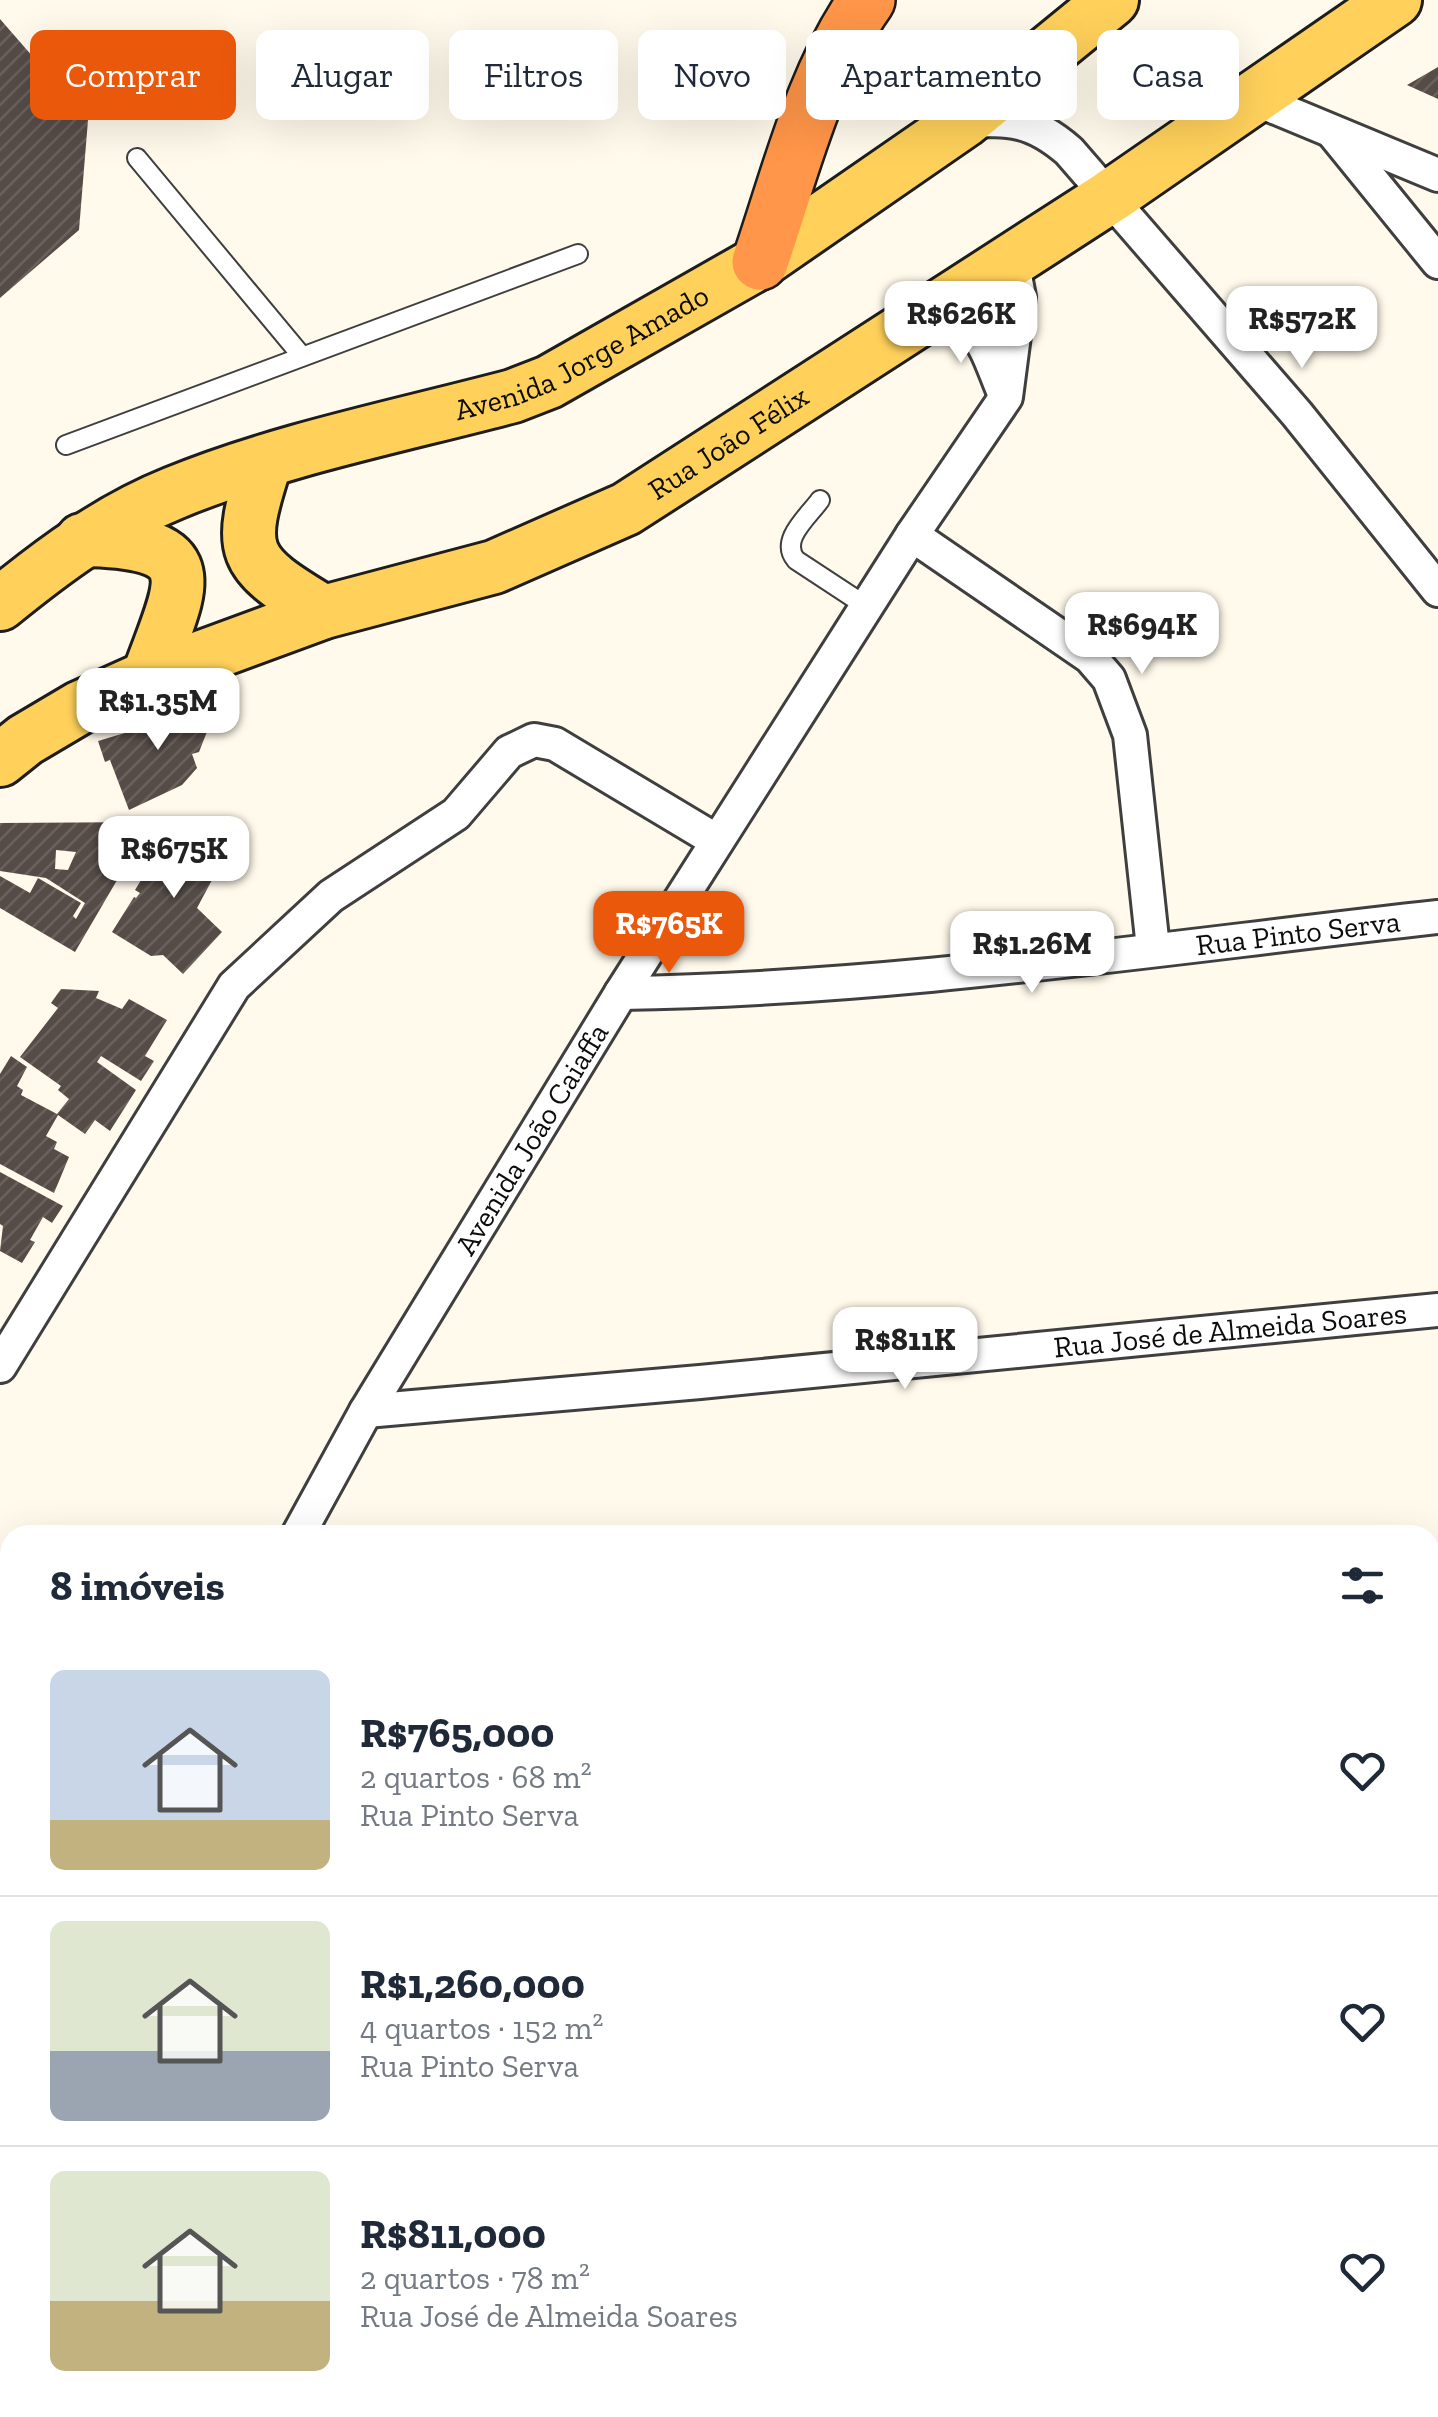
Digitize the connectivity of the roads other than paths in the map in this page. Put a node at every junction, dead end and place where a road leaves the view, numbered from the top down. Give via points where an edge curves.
1 (866, 0) edge
2 (1112, 0) edge
3 (1396, 0) edge
4 (1250, 97) junction
5 (964, 121) junction
6 (1331, 130) junction
7 (137, 158) dead end
8 (1438, 175) edge
9 (1110, 196) junction
10 (578, 254) dead end
11 (1012, 259) junction
12 (760, 262) junction
13 (1438, 262) edge
14 (923, 316) junction
15 (301, 355) junction
16 (1006, 397) junction
17 (66, 445) dead end
18 (266, 462) junction
19 (820, 500) dead end
20 (912, 535) junction
21 (82, 540) junction
22 (1438, 590) edge
23 (0, 604) edge
24 (866, 606) junction
25 (324, 612) junction
26 (148, 676) junction
27 (0, 760) edge
28 (718, 841) junction
29 (1438, 917) edge
30 (1153, 948) junction
31 (621, 993) junction
32 (1438, 1310) edge
33 (0, 1366) edge
34 (366, 1411) junction
35 (303, 1525) edge

1 - 12 highway via 812,109
2 - 5 main road, Avenida Jorge Amado
3 - 4 main road, Rua João Félix
4 - 6 street
4 - 9 main road, Rua João Félix
5 - 9 street via 1010,119 1039,128
5 - 12 main road, Avenida Jorge Amado
6 - 8 street
6 - 13 street
7 - 15 lane
9 - 11 main road, Rua João Félix
9 - 22 street via 1298,414
10 - 15 lane
11 - 14 main road, Rua João Félix
11 - 16 street, Avenida João Caiaffa via 1019,297
12 - 18 main road, Avenida Jorge Amado via 549,382
14 - 16 street via 951,317 982,340
14 - 25 main road, Rua João Félix via 626,510 494,567
15 - 17 lane
16 - 20 street, Avenida João Caiaffa
18 - 21 main road, Avenida Jorge Amado via 173,493
18 - 25 main road via 252,502 248,544 276,581
19 - 24 lane via 789,542 789,552
20 - 24 street, Avenida João Caiaffa
20 - 30 street via 1090,657 1109,679 1130,736
21 - 23 main road, Avenida Jorge Amado
21 - 26 main road via 152,547 177,571 178,593
24 - 28 street, Avenida João Caiaffa
25 - 26 main road, Rua João Félix
26 - 27 main road, Rua João Félix via 79,708
28 - 31 street, Avenida João Caiaffa
28 - 33 street via 556,744 534,740 509,752 456,814 332,896 234,986
29 - 30 street, Rua Pinto Serva
30 - 31 street, Rua Pinto Serva via 868,982
31 - 34 street, Avenida João Caiaffa
32 - 34 street, Rua José de Almeida Soares
34 - 35 street, Avenida João Caiaffa

